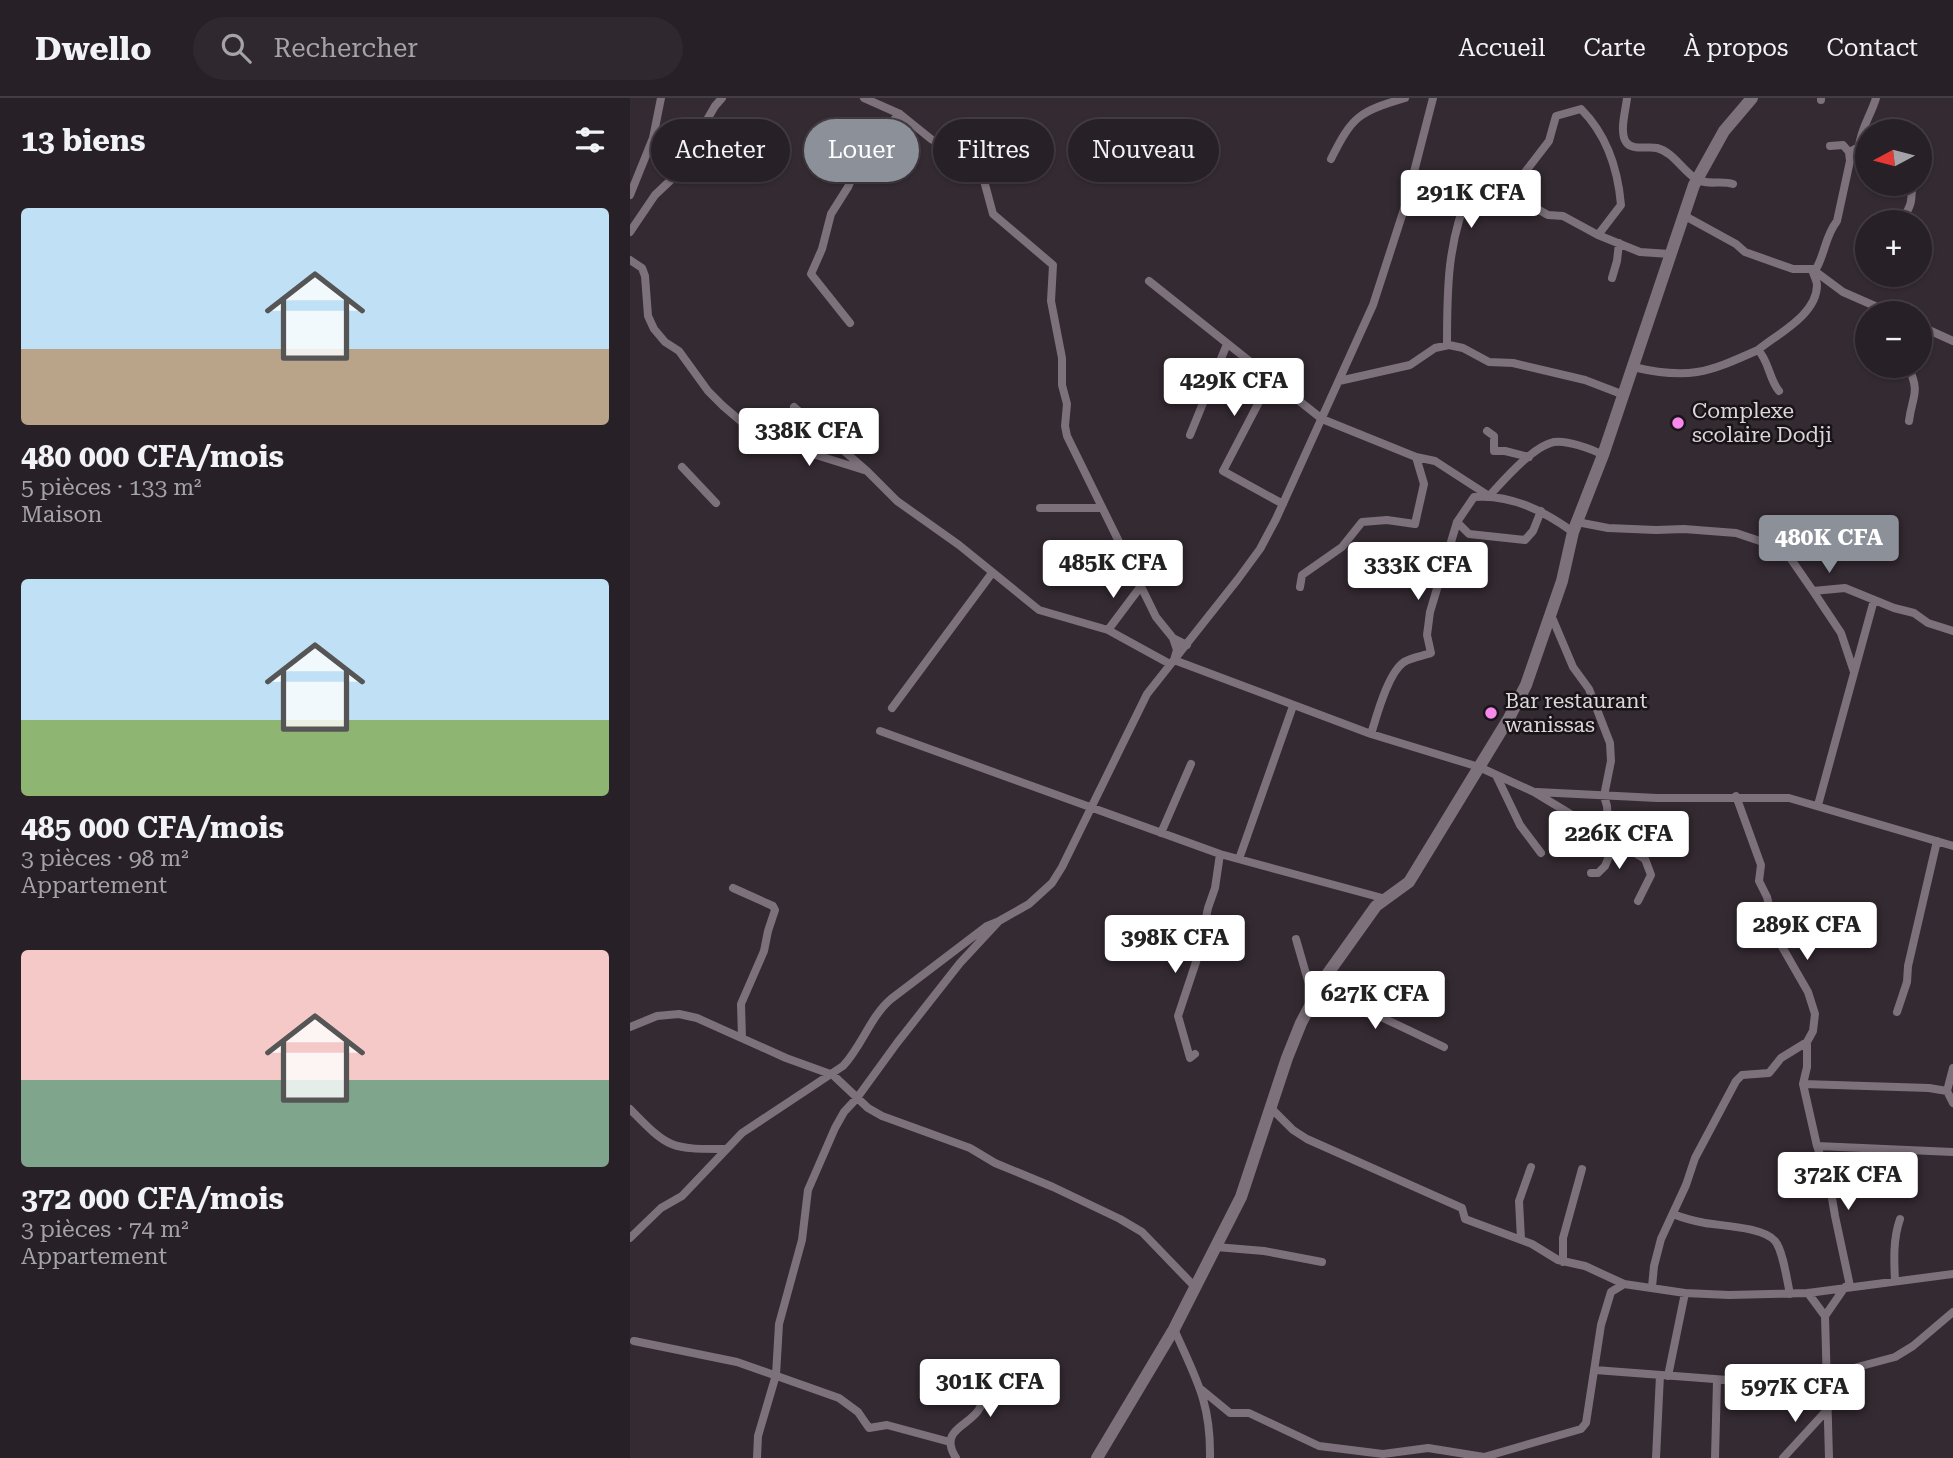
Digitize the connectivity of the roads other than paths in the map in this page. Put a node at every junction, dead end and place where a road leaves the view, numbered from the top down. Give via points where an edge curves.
1 (661, 98) edge
2 (722, 98) edge
3 (864, 98) edge
4 (1405, 98) edge
5 (1433, 98) edge
6 (1627, 98) edge
7 (1752, 98) edge
8 (1876, 98) edge
9 (900, 114) junction
10 (1830, 146) dead end
11 (1849, 152) junction
12 (1331, 159) dead end
13 (1697, 180) junction
14 (1734, 184) dead end
15 (1509, 193) junction
16 (630, 195) edge
17 (1685, 216) junction
18 (630, 232) edge
19 (1598, 235) junction
20 (1619, 243) junction
21 (1670, 254) junction
22 (630, 260) edge
23 (1812, 269) junction
24 (1612, 278) dead end
25 (1149, 281) dead end
26 (1864, 301) edge
27 (850, 323) dead end
28 (1932, 331) edge
29 (1953, 341) edge
30 (1227, 344) junction
31 (1447, 345) junction
32 (1758, 350) junction
33 (1633, 367) junction
34 (1913, 378) edge
35 (1271, 379) junction
36 (1339, 381) junction
37 (1779, 391) dead end
38 (1624, 396) junction
39 (794, 407) dead end
40 (1322, 419) junction
41 (1909, 421) dead end
42 (1487, 431) dead end
43 (1190, 435) dead end
44 (1603, 455) junction
45 (1416, 457) junction
46 (1529, 457) junction
47 (681, 467) dead end
48 (868, 472) junction
49 (1489, 496) junction
50 (716, 503) dead end
51 (1283, 504) junction
52 (1040, 508) dead end
53 (1102, 508) junction
54 (1541, 512) junction
55 (1457, 522) junction
56 (1575, 527) junction
57 (992, 573) junction
58 (1141, 586) junction
59 (1300, 587) dead end
60 (1813, 591) junction
61 (1874, 600) junction
62 (1550, 614) junction
63 (1108, 630) junction
64 (1953, 631) edge
65 (1173, 638) junction
66 (1186, 645) junction
67 (1172, 662) junction
68 (1854, 674) junction
69 (1293, 706) junction
70 (892, 708) dead end
71 (880, 731) dead end
72 (1371, 734) junction
73 (1191, 764) dead end
74 (1479, 767) junction
75 (1496, 775) junction
76 (1534, 792) junction
77 (1604, 796) junction
78 (1736, 796) junction
79 (1818, 805) junction
80 (1091, 808) junction
81 (1161, 833) junction
82 (1609, 838) junction
83 (1937, 841) junction
84 (1953, 846) edge
85 (1541, 853) dead end
86 (1220, 854) junction
87 (1238, 859) junction
88 (1591, 873) dead end
89 (733, 888) dead end
90 (1386, 899) junction
91 (1638, 901) dead end
92 (999, 921) junction
93 (1296, 939) dead end
94 (1314, 999) junction
95 (1897, 1012) dead end
96 (630, 1027) edge
97 (742, 1038) junction
98 (1807, 1042) junction
99 (1444, 1047) dead end
100 (1195, 1054) dead end
101 (1953, 1068) edge
102 (833, 1075) junction
103 (1803, 1084) junction
104 (844, 1085) junction
105 (1947, 1091) junction
106 (857, 1098) junction
107 (1953, 1103) edge
108 (849, 1107) junction
109 (1271, 1108) junction
110 (630, 1109) edge
111 (1817, 1146) junction
112 (726, 1149) junction
113 (1953, 1152) edge
114 (1531, 1167) dead end
115 (1583, 1169) dead end
116 (1673, 1214) junction
117 (1900, 1219) dead end
118 (630, 1238) edge
119 (1521, 1239) junction
120 (1216, 1247) junction
121 (1322, 1262) dead end
122 (1563, 1262) junction
123 (1953, 1273) edge
124 (1611, 1278) junction
125 (1895, 1281) junction
126 (1624, 1284) junction
127 (1195, 1287) junction
128 (1651, 1287) junction
129 (1847, 1287) junction
130 (1611, 1292) junction
131 (1685, 1293) junction
132 (1808, 1293) junction
133 (1790, 1294) junction
134 (1953, 1312) edge
135 (1825, 1316) junction
136 (1174, 1329) junction
137 (634, 1341) dead end
138 (1595, 1370) junction
139 (1826, 1373) junction
140 (776, 1375) junction
141 (1664, 1375) junction
142 (1717, 1381) junction
143 (977, 1383) dead end
144 (1202, 1390) junction
145 (1828, 1409) junction
146 (950, 1442) junction
147 (1473, 1457) edge
148 (757, 1458) edge
149 (956, 1458) edge
150 (1097, 1458) edge
151 (1210, 1458) edge
152 (1656, 1458) edge
153 (1715, 1458) edge
154 (1783, 1458) edge
155 (1829, 1458) edge

1 - 16 street via 653,138
2 - 18 street via 673,178
3 - 9 street
4 - 12 street via 1360,115 1345,131
5 - 36 street via 1398,230 1373,305
6 - 13 street via 1625,141 1662,150
7 - 13 main road via 1724,131
8 - 11 street via 1859,147
9 - 27 street via 875,138 857,167 831,214 811,274
9 - 53 street via 978,169 993,214 1053,265 1051,301 1062,358 1067,436
10 - 11 street via 1843,145
11 - 23 street via 1837,221 1819,264
13 - 14 street
13 - 17 main road
15 - 19 street
15 - 19 street via 1549,141 1556,116 1581,109 1606,142 1619,189 1621,205
15 - 31 street via 1471,190 1460,215 1449,267
17 - 21 main road
17 - 23 street via 1759,258 1793,269
19 - 20 street
20 - 21 street via 1640,252
20 - 24 street
21 - 33 main road
22 - 48 street via 645,276 654,330 679,351 723,406 757,435
23 - 26 street
23 - 32 street via 1817,285 1807,311
25 - 30 street
28 - 29 street
30 - 35 street
30 - 43 street
31 - 36 street via 1410,365
31 - 38 street via 1489,362 1522,364 1585,380
32 - 33 street via 1693,374
32 - 37 street
33 - 38 main road
34 - 41 street via 1916,396
35 - 40 street
35 - 51 street via 1223,471
36 - 40 street
38 - 44 main road
39 - 48 street
40 - 45 street
40 - 51 street
42 - 46 street via 1494,436 1494,451
44 - 46 street via 1591,448 1555,442
44 - 56 main road
45 - 49 street via 1435,461
45 - 59 street via 1424,484 1415,524 1362,522 1342,547 1302,575
46 - 49 street
47 - 50 street
48 - 57 street via 897,501
49 - 54 street
49 - 55 street via 1474,497
51 - 66 street via 1259,549
52 - 53 street
53 - 58 street
54 - 55 street via 1525,540 1469,534
54 - 56 street
55 - 72 street via 1430,612 1427,635 1431,653 1400,666
56 - 60 street via 1736,533 1784,549
56 - 62 main road
57 - 63 street via 1039,610
57 - 70 street
58 - 63 street
58 - 65 street
60 - 61 street via 1845,588
60 - 68 street via 1840,633
61 - 64 street
61 - 68 street
62 - 74 main road via 1525,685
62 - 77 street via 1609,738 1611,761
63 - 67 street
65 - 66 street
65 - 67 street via 1177,650
66 - 67 street
67 - 69 street
67 - 80 street via 1147,694
68 - 79 street
69 - 72 street
69 - 87 street
71 - 80 street
72 - 74 street
73 - 81 street
74 - 75 street
74 - 90 main road via 1409,882
75 - 76 street
75 - 85 street via 1520,825
76 - 77 street
76 - 82 street
77 - 78 street
77 - 82 street
78 - 79 street via 1789,798
78 - 98 street via 1761,865 1759,881 1777,938 1814,1011
79 - 83 street
80 - 81 street
80 - 92 street via 1052,883 1029,904
81 - 86 street
82 - 88 street via 1608,861 1600,872
82 - 91 street via 1648,863 1649,882
83 - 84 street
83 - 95 street
86 - 87 street
86 - 100 street via 1198,956 1178,1016 1190,1058
87 - 90 street
89 - 97 street via 775,910 764,951 741,1004
90 - 94 main road via 1336,959
92 - 102 street via 884,1004 856,1053
92 - 106 street
93 - 94 street
94 - 99 street via 1383,1018
94 - 109 main road
96 - 97 street via 657,1016 680,1014
97 - 102 street
98 - 103 street
98 - 116 street via 1781,1058 1769,1073 1743,1075 1736,1081 1695,1158
101 - 105 street
102 - 104 street
102 - 112 street via 788,1101
103 - 105 street
103 - 111 street
104 - 106 street
104 - 108 street
105 - 107 street
106 - 108 street
106 - 127 street via 882,1116 970,1149 1120,1219 1142,1232
108 - 140 street via 807,1190 802,1240 779,1324
109 - 119 street via 1307,1139 1462,1208 1468,1222
109 - 120 main road via 1241,1197
110 - 112 street via 658,1138 674,1146
111 - 113 street
111 - 129 street via 1829,1180
112 - 118 street via 682,1196 661,1208
114 - 119 street via 1519,1201
115 - 122 street via 1563,1238
116 - 128 street via 1661,1239
116 - 133 street via 1770,1237 1779,1249
117 - 125 street
119 - 122 street
120 - 121 street
120 - 127 main road
122 - 124 street
123 - 125 street
124 - 126 street
124 - 130 street
125 - 129 street
126 - 128 street
126 - 130 street
127 - 136 main road
128 - 131 street
129 - 132 street
129 - 135 street
130 - 138 street
131 - 133 street
131 - 141 street
132 - 133 street
132 - 135 street
134 - 139 street via 1895,1357
135 - 139 street
136 - 144 street
136 - 150 main road
137 - 140 street via 704,1354
138 - 141 street
138 - 147 street via 1587,1423 1581,1429
139 - 142 street
139 - 145 street
140 - 146 street via 839,1398 858,1412 869,1428 887,1425
140 - 148 street via 758,1436
141 - 142 street
141 - 152 street
142 - 153 street
143 - 146 street via 981,1397 976,1415 953,1432
144 - 147 street via 1230,1413 1249,1413 1319,1446 1383,1454 1428,1448
144 - 151 street
145 - 154 street
145 - 155 street
146 - 149 street

